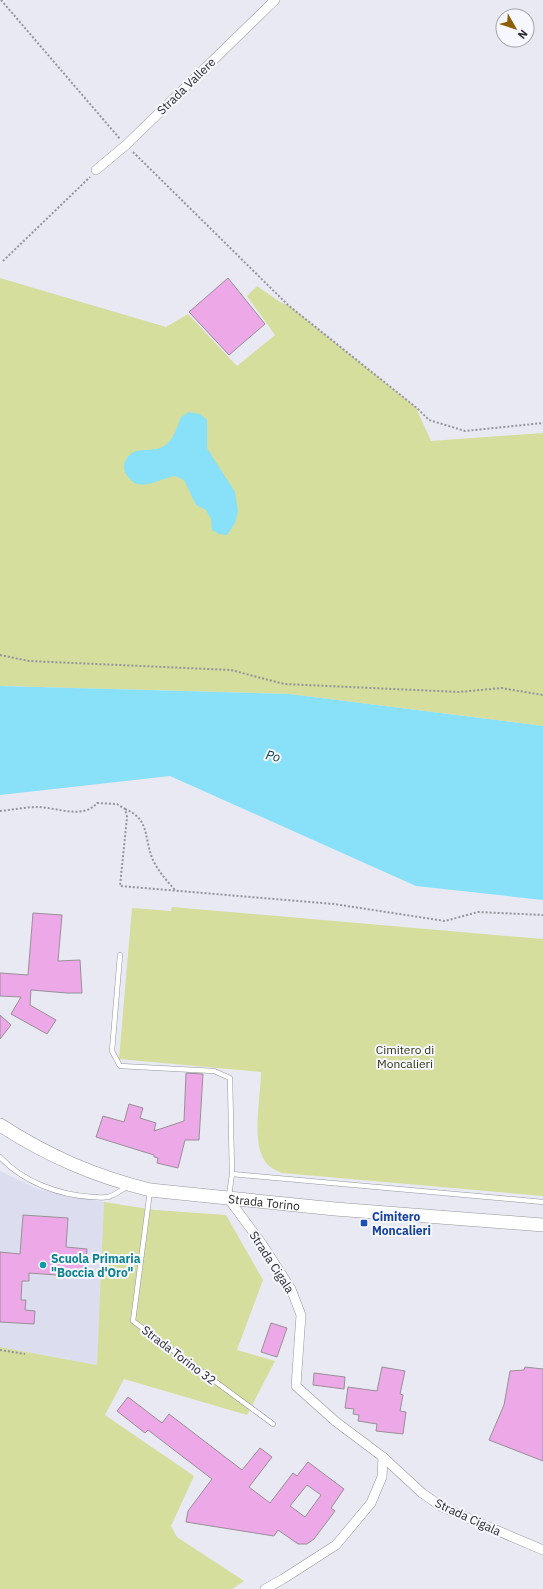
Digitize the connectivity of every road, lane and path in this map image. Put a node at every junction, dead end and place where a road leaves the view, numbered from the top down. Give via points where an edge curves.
1 (1, 0) edge
2 (274, 0) edge
3 (126, 145) junction
4 (96, 170) joint
5 (2, 261) dead end
6 (543, 423) edge
7 (0, 655) edge
8 (543, 695) edge
9 (125, 809) junction
10 (0, 811) edge
11 (175, 890) junction
12 (543, 915) edge
13 (120, 955) dead end
14 (0, 1125) edge
15 (0, 1157) edge
16 (232, 1174) junction
17 (130, 1185) junction
18 (150, 1190) junction
19 (228, 1198) junction
20 (543, 1202) edge
21 (543, 1225) edge
22 (0, 1350) edge
23 (25, 1354) dead end
24 (273, 1424) dead end
25 (383, 1457) junction
26 (543, 1550) edge
27 (264, 1589) edge

1 - 3 path
2 - 3 street, Strada Vallere
3 - 4 street, Strada Vallere
3 - 6 path via 288,305 429,420 465,431
4 - 5 path
7 - 8 path via 29,661 231,670 284,684 459,692 501,688
9 - 10 path via 117,804 97,803 93,808 79,812 38,807
9 - 11 path via 133,812 141,821 153,860
9 - 11 path via 127,817 120,886
11 - 12 path via 334,904 445,921 478,912
13 - 16 lane via 112,1051 120,1066 214,1071 230,1078
14 - 17 main road, Strada Torino via 75,1166
15 - 17 lane via 18,1173 60,1192 107,1197
16 - 19 lane
16 - 20 lane
17 - 18 main road, Strada Torino
18 - 19 main road, Strada Torino
18 - 24 lane, Strada Torino 32 via 133,1321
19 - 21 main road, Strada Torino
19 - 25 street, Strada Cigala via 291,1289 301,1315 296,1386 335,1421
22 - 23 path
25 - 26 street, Strada Cigala via 422,1493 442,1507
25 - 27 street via 382,1477 371,1503 336,1545

